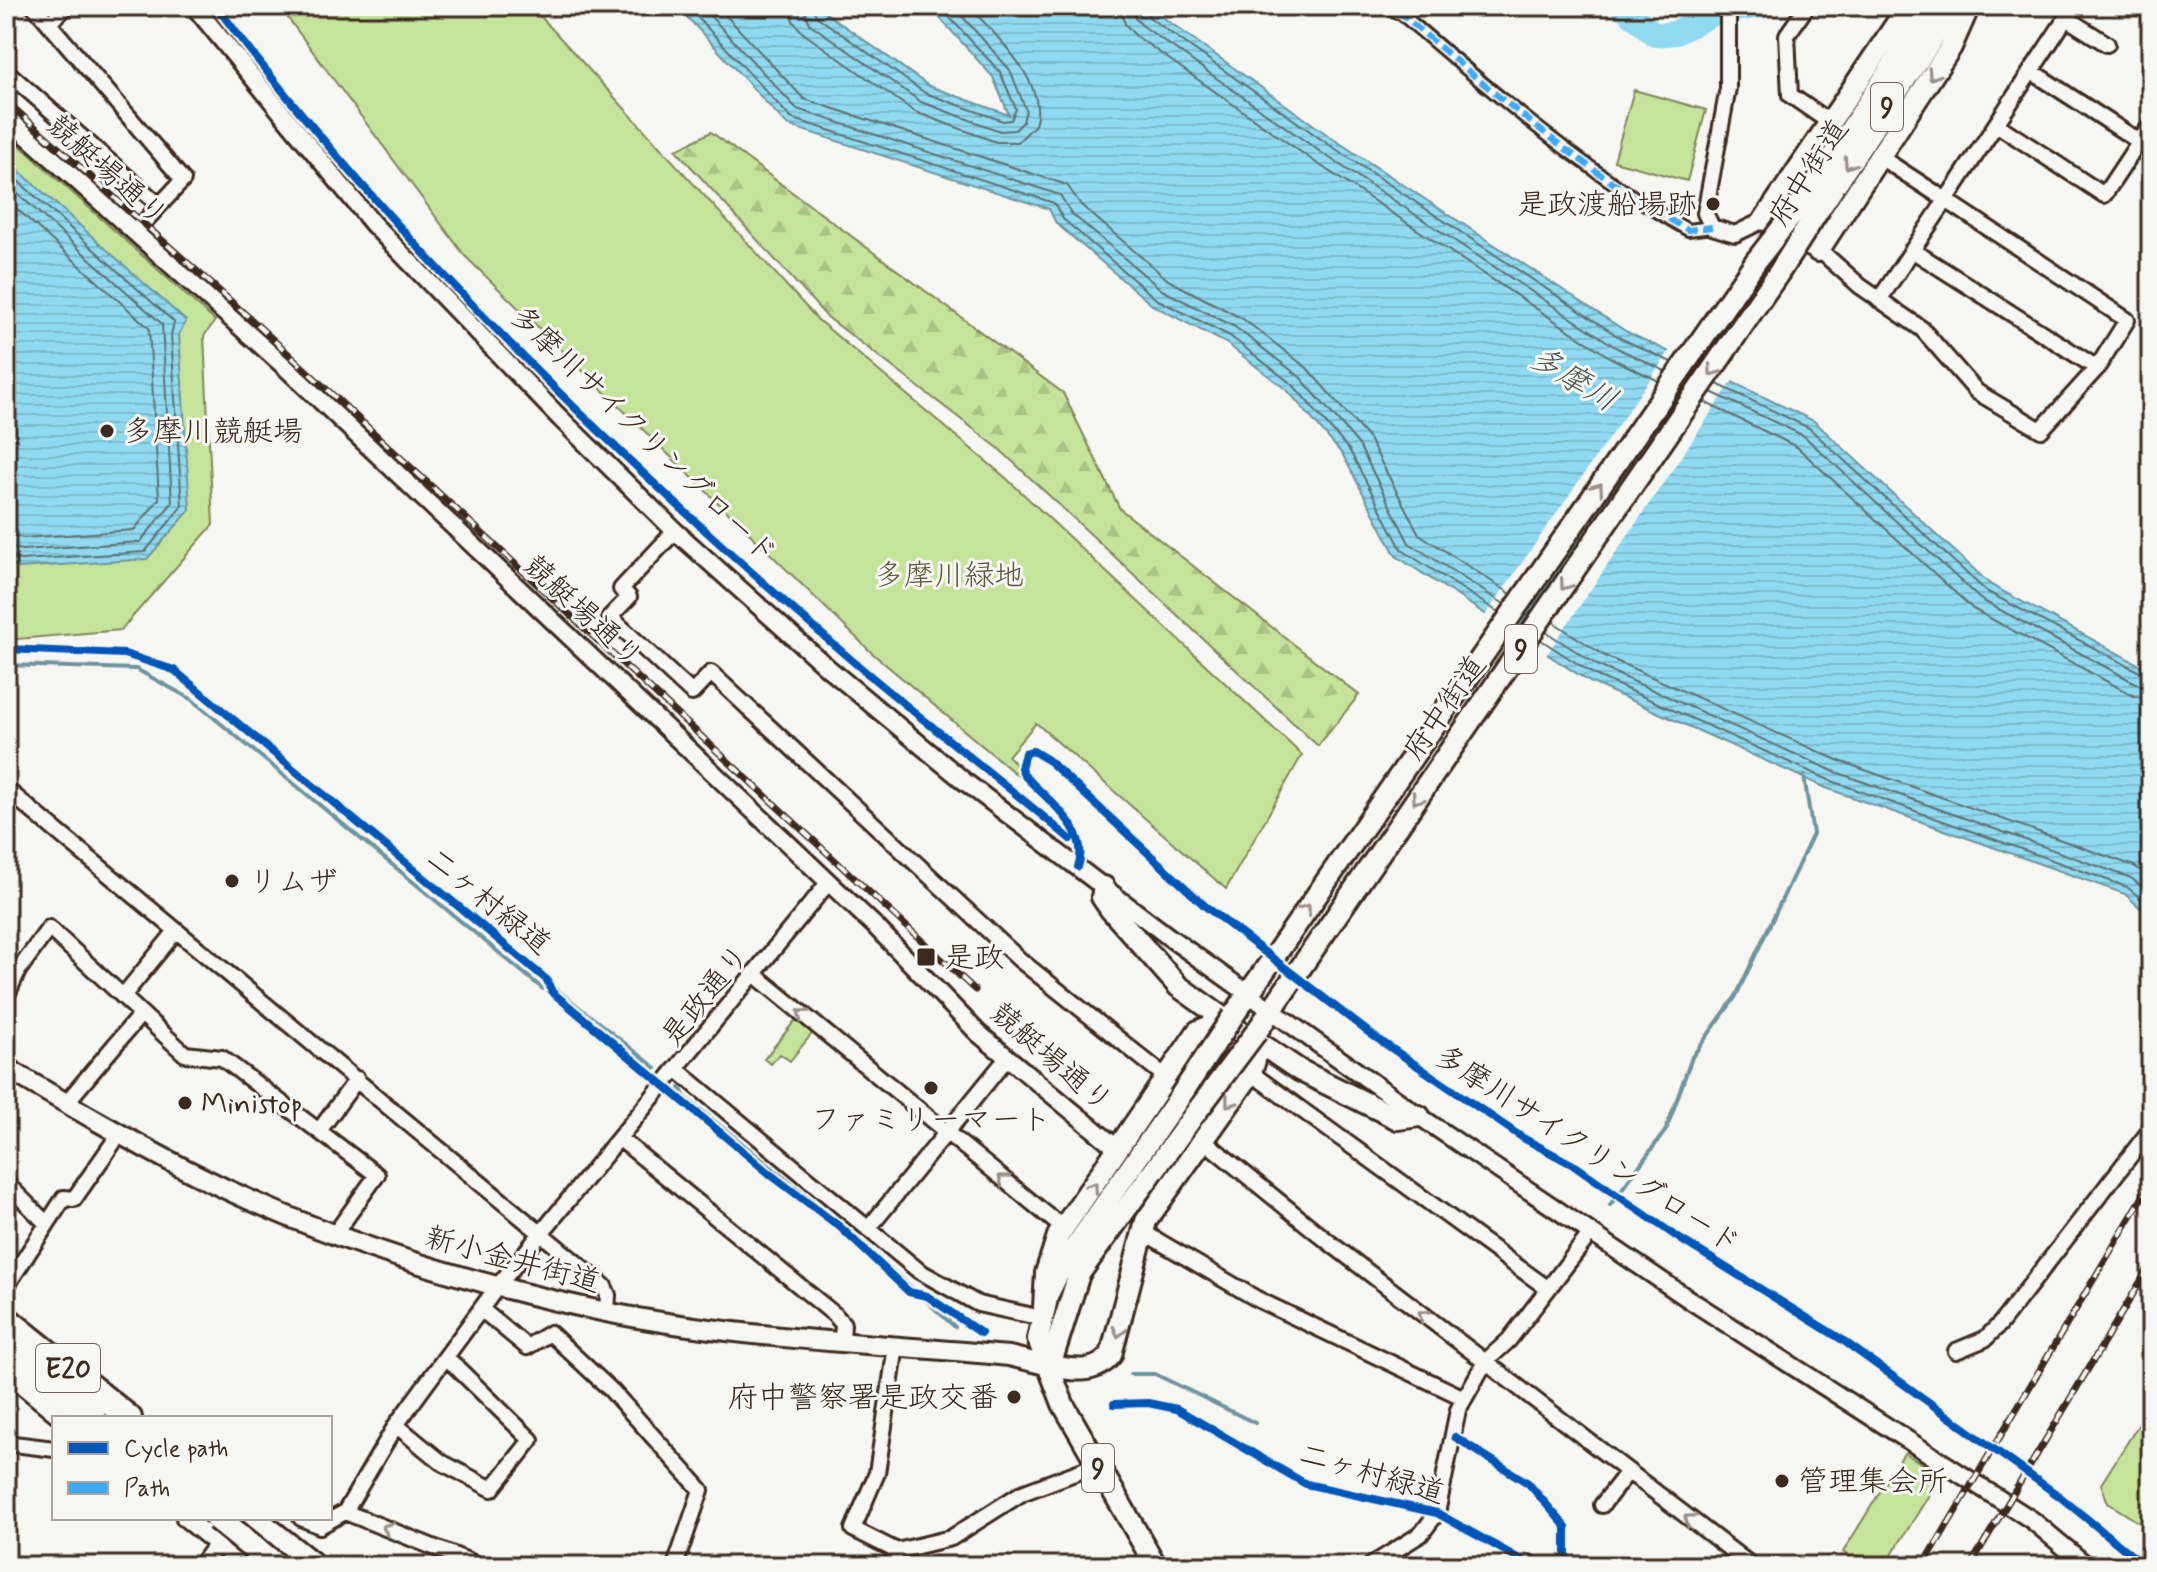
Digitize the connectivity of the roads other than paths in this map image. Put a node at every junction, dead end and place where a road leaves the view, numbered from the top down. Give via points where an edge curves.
1 (34, 6) edge
2 (67, 6) edge
3 (194, 6) edge
4 (1807, 6) edge
5 (1954, 6) edge
6 (1969, 6) edge
7 (1396, 9) edge
8 (1728, 10) edge
9 (1929, 11) edge
10 (2070, 12) edge
11 (49, 23) junction
12 (2107, 44) dead end
13 (6, 71) edge
14 (2031, 71) junction
15 (6, 117) edge
16 (1832, 124) junction
17 (1996, 124) junction
18 (2151, 124) edge
19 (2140, 142) junction
20 (1880, 157) junction
21 (1946, 200) junction
22 (1813, 202) junction
23 (159, 205) junction
24 (1764, 220) junction
25 (1712, 227) junction
26 (135, 232) junction
27 (1912, 250) junction
28 (1818, 251) junction
29 (1879, 300) junction
30 (2097, 368) junction
31 (675, 531) junction
32 (6, 794) edge
33 (828, 883) junction
34 (1104, 887) junction
35 (176, 931) junction
36 (754, 974) junction
37 (1249, 992) junction
38 (123, 996) junction
39 (6, 997) edge
40 (1196, 999) junction
41 (1272, 1008) junction
42 (141, 1014) junction
43 (1232, 1020) junction
44 (1198, 1031) junction
45 (1253, 1034) junction
46 (1007, 1058) junction
47 (1283, 1059) junction
48 (1253, 1066) junction
49 (676, 1069) junction
50 (7, 1071) edge
51 (1167, 1078) junction
52 (357, 1079) junction
53 (66, 1103) junction
54 (1419, 1116) junction
55 (2151, 1129) edge
56 (319, 1131) junction
57 (947, 1132) junction
58 (120, 1133) junction
59 (619, 1138) junction
60 (1202, 1139) junction
61 (1119, 1150) junction
62 (6, 1183) edge
63 (46, 1223) junction
64 (1063, 1228) junction
65 (868, 1229) junction
66 (541, 1232) junction
67 (1143, 1232) junction
68 (1590, 1234) junction
69 (334, 1235) junction
70 (6, 1287) edge
71 (497, 1287) junction
72 (1547, 1288) junction
73 (481, 1309) junction
74 (607, 1312) junction
75 (1043, 1313) junction
76 (6, 1319) edge
77 (842, 1340) junction
78 (896, 1346) junction
79 (6, 1347) edge
80 (1956, 1351) dead end
81 (446, 1357) junction
82 (1485, 1362) junction
83 (1050, 1366) junction
84 (6, 1372) edge
85 (1464, 1398) junction
86 (60, 1416) edge
87 (91, 1416) edge
88 (127, 1416) edge
89 (396, 1425) junction
90 (6, 1443) edge
91 (52, 1449) edge
92 (1096, 1465) junction
93 (1627, 1473) junction
94 (1602, 1505) dead end
95 (345, 1512) junction
96 (332, 1519) edge
97 (187, 1520) edge
98 (219, 1520) edge
99 (241, 1520) edge
100 (256, 1520) edge
101 (306, 1520) edge
102 (331, 1520) edge
103 (217, 1544) junction
104 (897, 1551) junction
105 (201, 1566) edge
106 (245, 1566) edge
107 (276, 1566) edge
108 (313, 1566) edge
109 (481, 1566) edge
110 (675, 1566) edge
111 (891, 1566) edge
112 (1156, 1566) edge
113 (1370, 1566) edge
114 (1752, 1566) edge
115 (2087, 1566) edge

1 - 11 street
2 - 11 street
3 - 31 street via 406,260
4 - 16 street via 1787,35 1790,95
5 -> 22 main road, 府中街道 / 9
6 -> 20 main road via 1951,47
7 - 25 street via 1522,115 1609,179 1688,230
8 - 25 street via 1728,88 1705,213
9 - 16 main road via 1909,11 1901,17
9 - 22 main road, 府中街道 / 9
10 - 12 street
10 - 14 street
11 - 23 street via 183,180
13 - 23 street
14 - 17 street
14 - 19 street
15 - 26 street, 競艇場通り
16 - 24 main road
17 - 19 street via 2104,195
17 - 21 street
18 - 19 street
20 - 21 street
20 - 28 main road
21 - 27 street
21 - 30 street via 2127,320
37 -> 22 main road, 府中街道 / 9, bridge via 1756,261
22 -> 41 main road, 府中街道 / 9, bridge via 1758,307
23 - 26 street
24 - 25 street via 1735,234
24 - 28 street
26 - 33 street, 競艇場通り via 318,398
27 - 29 street
27 - 30 street
28 - 29 street
29 - 30 street via 1922,329 1977,392 2041,430
31 - 34 street via 953,772
31 - 51 street via 621,589 629,597 610,617 692,693 711,673 1020,960
32 - 35 street
33 - 36 street, 是政通り
33 - 46 street, 競艇場通り
34 - 37 street
34 - 40 main road via 1102,897 1111,910 1178,986
35 - 38 street
35 - 52 street
36 - 49 street, 是政通り
57 -> 36 street
37 - 41 street
37 - 43 main road, 府中街道 / 9
38 - 39 street via 49,928
38 - 42 street
40 - 43 main road
40 - 44 main road
41 - 45 main road, 府中街道 / 9
41 - 54 street
42 - 53 street
42 - 56 street via 185,1054 222,1058
43 - 44 main road
43 - 45 main road
43 - 75 main road, 府中街道 / 9, bridge via 1062,1266
44 - 51 main road
45 - 47 main road
45 - 48 main road
45 - 83 main road, 府中街道 / 9, bridge via 1079,1274
46 - 57 street
46 - 61 street, 競艇場通り
47 - 48 main road via 1266,1056
47 - 54 main road via 1398,1119
48 -> 60 main road
48 - 72 street
49 - 59 street, 是政通り
49 - 65 street
50 - 53 main road, 新小金井街道
51 - 61 main road
52 - 56 street
52 - 66 street
53 - 58 main road, 新小金井街道
54 - 68 street
55 - 80 street via 2000,1324 1985,1339
56 - 69 street via 377,1175
64 -> 57 street
57 - 65 street
58 - 63 street via 74,1199 64,1198
58 - 69 main road, 新小金井街道 via 210,1181
59 - 66 street, 是政通り
59 - 77 street via 835,1315 843,1324
60 - 67 main road
82 -> 60 street
64 -> 61 main road
62 - 63 street
63 - 70 street
64 - 75 main road via 1046,1273
65 - 75 street via 919,1271 978,1304
66 - 71 street, 是政通り
66 - 74 street via 604,1286
67 -> 83 main road via 1111,1355 1084,1370
67 - 85 street via 1257,1299
68 - 72 street
68 - 115 street via 2032,1520
69 - 71 main road, 新小金井街道
71 - 73 street, 是政通り
71 - 74 main road, 新小金井街道
72 - 82 street via 1509,1340
73 - 81 street, 是政通り
73 - 110 street via 527,1347 550,1333 612,1391 701,1490
74 - 77 main road, 新小金井街道 via 728,1331
75 - 83 main road, 府中街道 / 9 via 1038,1339
76 - 88 highway, E20
77 - 78 main road, 新小金井街道
78 - 83 main road, 新小金井街道 via 1009,1356
78 - 104 street via 877,1473 853,1529
79 - 87 highway, E20
81 - 89 street, 是政通り
81 - 89 street via 531,1440 492,1489 441,1462
82 - 85 street
82 - 93 street
83 - 92 main road, 府中街道 / 9
84 - 86 street
85 - 113 street via 1437,1513 1421,1534
89 - 95 street, 是政通り
90 - 91 street
92 - 104 street via 1022,1493 951,1538
92 - 112 main road, 府中街道 / 9
93 - 94 street
114 -> 93 street
95 - 96 street
109 -> 95 street
97 - 103 street
98 - 107 highway, bridge
99 - 103 street
100 - 108 highway
101 - 102 street via 320,1526
103 - 105 street
103 - 106 street
104 - 111 street

